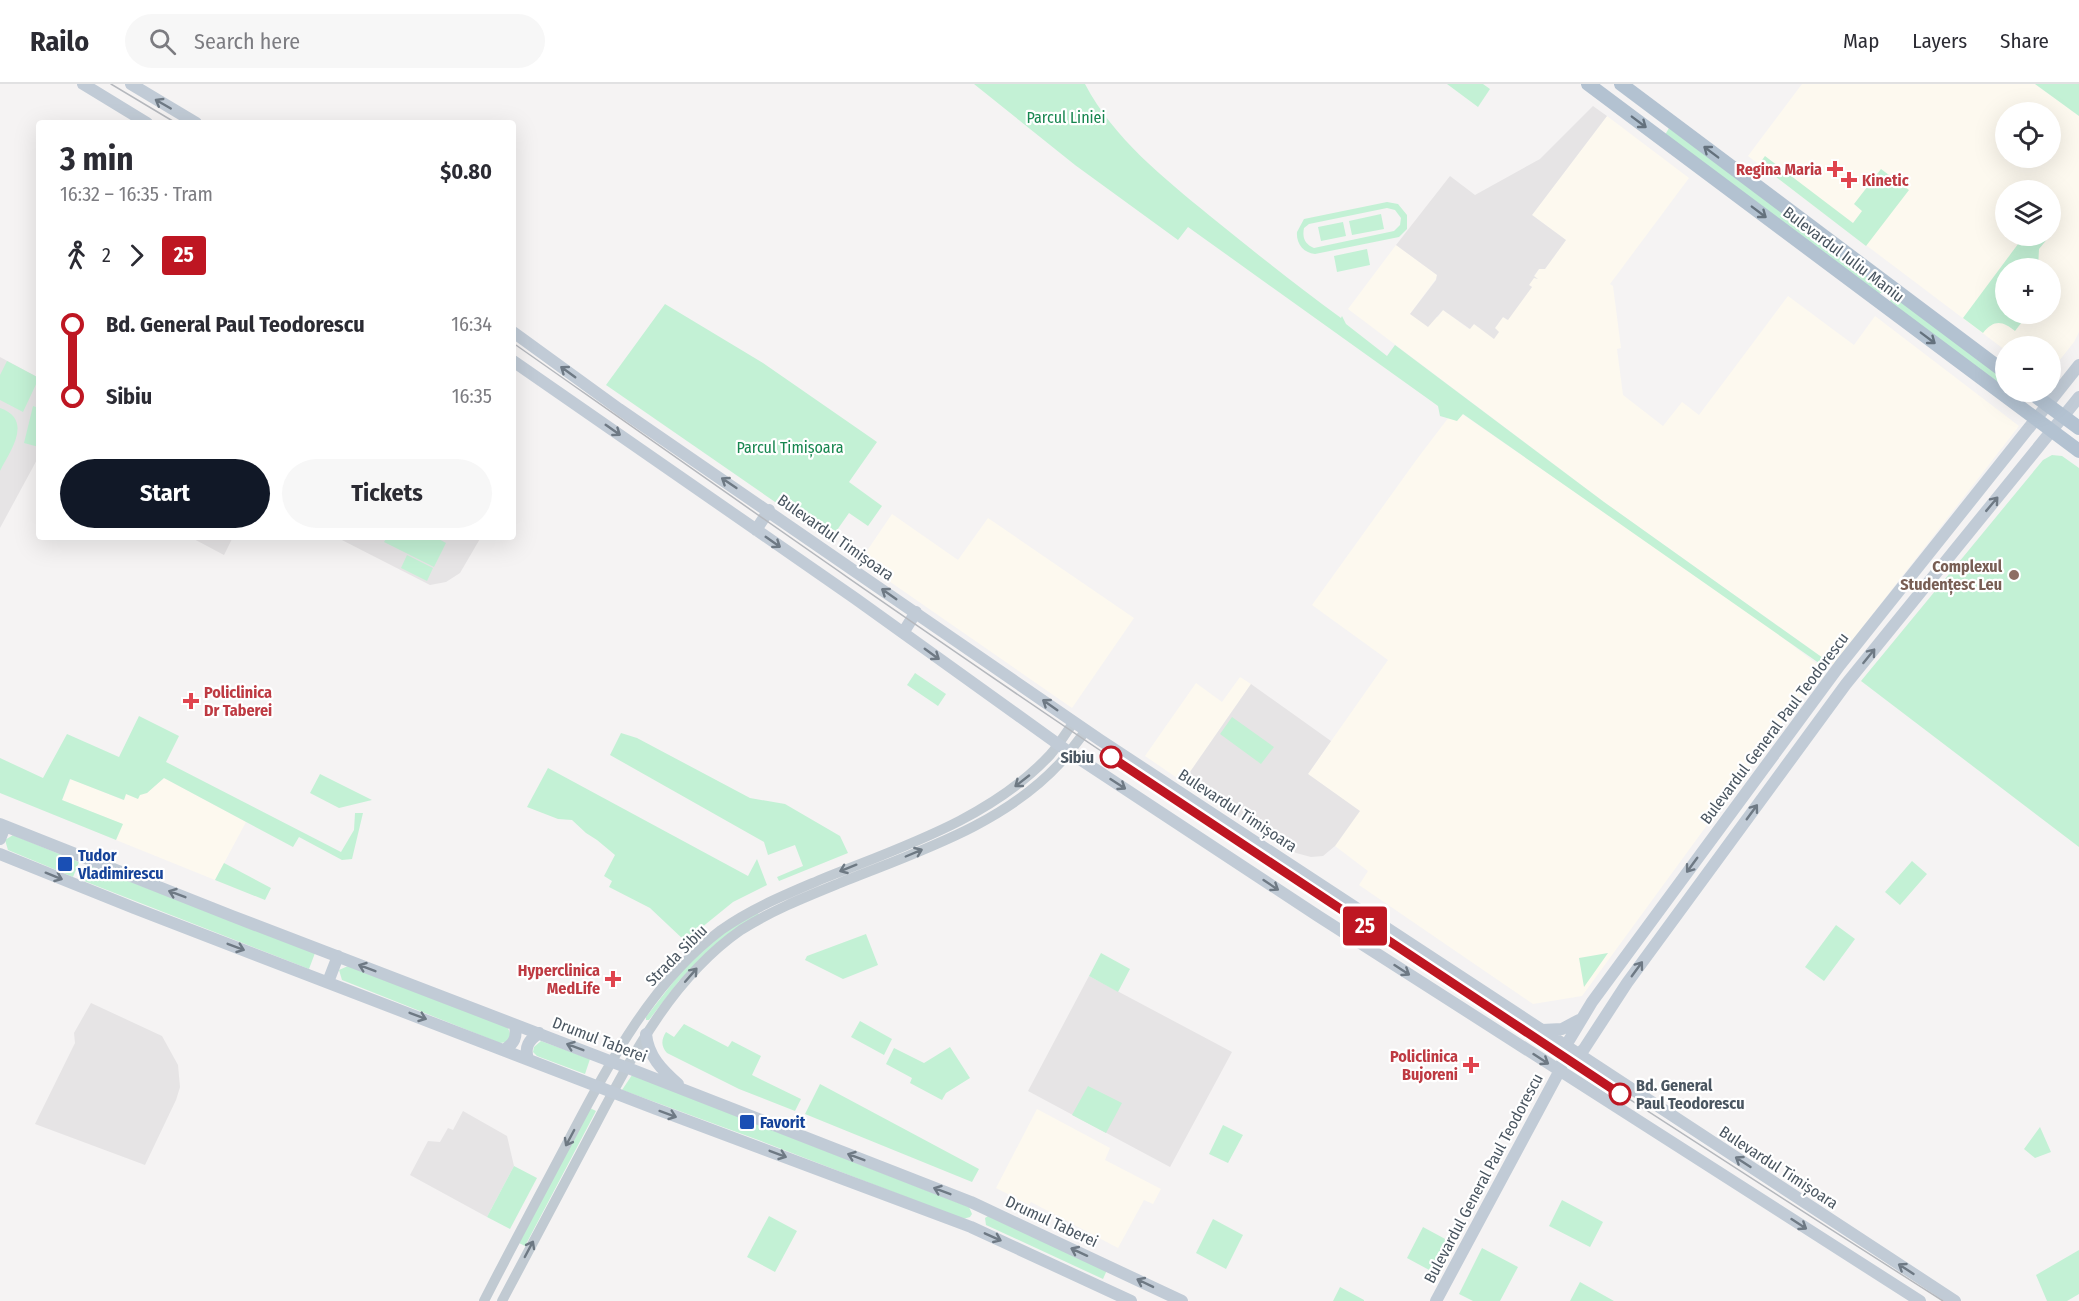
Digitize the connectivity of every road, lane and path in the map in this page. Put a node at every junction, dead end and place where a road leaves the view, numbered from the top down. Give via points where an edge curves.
1 (83, 84) edge
2 (131, 84) edge
3 (1621, 84) edge
4 (1592, 85) edge
5 (142, 120) edge
6 (191, 120) edge
7 (516, 334) edge
8 (516, 363) edge
9 (1995, 365) edge
10 (2079, 365) edge
11 (592, 390) junction
12 (2079, 397) edge
13 (2045, 402) edge
14 (2048, 404) junction
15 (580, 406) junction
16 (2064, 416) junction
17 (2036, 419) junction
18 (2079, 428) edge
19 (2052, 431) junction
20 (2079, 451) edge
21 (769, 510) junction
22 (756, 530) junction
23 (916, 612) junction
24 (903, 633) junction
25 (1074, 722) junction
26 (1086, 730) junction
27 (1058, 744) junction
28 (1069, 752) junction
29 (3, 825) edge
30 (0, 839) edge
31 (0, 854) edge
32 (338, 956) junction
33 (328, 982) junction
34 (1582, 1017) junction
35 (516, 1025) junction
36 (1542, 1030) junction
37 (539, 1033) junction
38 (646, 1034) junction
39 (1566, 1046) junction
40 (504, 1050) junction
41 (1578, 1054) junction
42 (528, 1059) junction
43 (611, 1061) junction
44 (628, 1068) junction
45 (1560, 1070) junction
46 (597, 1086) junction
47 (685, 1090) junction
48 (614, 1093) junction
49 (980, 1207) junction
50 (971, 1227) junction
51 (483, 1301) edge
52 (502, 1301) edge
53 (1131, 1301) edge
54 (1182, 1301) edge
55 (1436, 1301) edge
56 (1920, 1301) edge
57 (1955, 1301) edge

1 - 5 main road
6 -> 2 main road
9 -> 3 main road, Bulevardul Iuliu Maniu
4 -> 17 main road, Bulevardul Iuliu Maniu
11 -> 7 main road, Bulevardul Timișoara
8 - 15 main road
10 - 14 main road, Bulevardul General Paul Teodorescu
11 - 15 main road
21 -> 11 main road, Bulevardul Timișoara
12 - 16 main road, Bulevardul General Paul Teodorescu
13 - 14 main road
14 - 16 main road
14 - 17 main road, Bulevardul General Paul Teodorescu
15 -> 22 main road
16 - 18 main road
16 - 19 main road, Bulevardul General Paul Teodorescu
17 - 19 main road, Bulevardul Iuliu Maniu
17 -> 34 main road, Bulevardul General Paul Teodorescu via 1804,712
19 - 20 main road, Bulevardul Iuliu Maniu
41 -> 19 main road, Bulevardul General Paul Teodorescu via 1846,684
21 - 22 main road
23 -> 21 main road, Bulevardul Timișoara
22 -> 24 main road
23 - 24 main road
25 -> 23 main road, Bulevardul Timișoara
24 -> 27 main road
25 - 26 main road, Bulevardul Timișoara
25 - 27 street, Strada Sibiu
26 - 28 street, Strada Sibiu
26 - 36 main road, Bulevardul Timișoara
27 - 28 main road
27 -> 43 street, Strada Sibiu via 1033,772 979,810 777,897 722,930 672,976
38 -> 28 street, Strada Sibiu via 699,966 740,931 780,907 981,822 1034,786
28 -> 45 main road
29 - 30 main road
32 -> 29 main road, Drumul Taberei
31 -> 33 main road
32 - 33 main road
35 -> 32 main road, Drumul Taberei
33 -> 40 main road
34 - 36 main road via 1568,1028
34 - 39 main road, Bulevardul General Paul Teodorescu
35 - 37 main road, Drumul Taberei
35 - 40 main road via 517,1036
36 - 39 main road, Bulevardul Timișoara
37 - 42 main road via 528,1043
43 -> 37 main road, Drumul Taberei
38 - 44 street, Strada Sibiu
38 - 47 main road via 657,1063
39 - 41 main road, Bulevardul Timișoara
39 - 45 main road, Bulevardul General Paul Teodorescu
40 - 42 main road
41 - 45 main road, Bulevardul General Paul Teodorescu
57 -> 41 main road, Bulevardul Timișoara
42 - 46 main road
43 - 44 main road, Drumul Taberei
43 - 46 street, Strada Sibiu
44 - 47 main road, Drumul Taberei
44 - 48 street, Strada Sibiu
45 - 55 main road, Bulevardul General Paul Teodorescu
45 -> 56 main road
46 - 48 main road
46 -> 51 street, Strada Sibiu
49 -> 47 main road, Drumul Taberei
48 -> 50 main road
52 -> 48 street, Strada Sibiu
49 - 50 main road
54 -> 49 main road, Drumul Taberei
50 -> 53 main road

